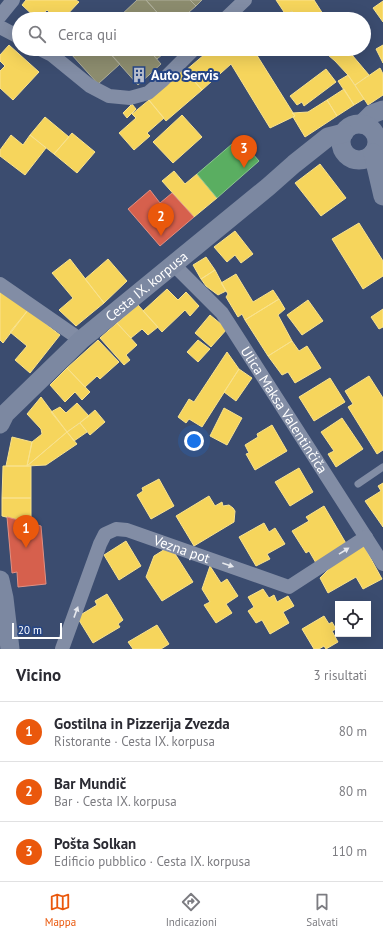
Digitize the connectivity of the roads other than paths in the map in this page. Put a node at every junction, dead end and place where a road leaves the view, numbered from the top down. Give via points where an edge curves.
1 (13, 0) edge
2 (245, 0) edge
3 (232, 12) edge
4 (0, 16) edge
5 (0, 27) edge
6 (12, 33) edge
7 (53, 56) edge
8 (187, 56) edge
9 (383, 110) edge
10 (362, 124) junction
11 (344, 133) junction
12 (368, 147) edge
13 (302, 158) junction
14 (174, 265) junction
15 (0, 284) edge
16 (81, 340) junction
17 (0, 424) edge
18 (383, 467) edge
19 (358, 484) dead end
20 (366, 537) junction
21 (383, 564) edge
22 (0, 580) edge
23 (10, 649) edge
24 (62, 649) edge

1 - 4 street
2 - 3 street
5 - 6 street
7 - 8 street via 90,86 109,96 130,98 148,93
9 - 10 main road, Cesta IX. korpusa via 372,114
10 - 11 main road, Cesta IX. korpusa via 351,126
10 - 12 main road via 372,129
11 - 12 main road via 342,143
11 - 13 main road, Cesta IX. korpusa via 328,137
12 - 13 main road
13 - 14 main road, Cesta IX. korpusa
14 - 16 main road, Cesta IX. korpusa
14 - 20 street, Ulica Maksa Valentinčiča via 222,313
15 - 16 street
16 - 17 main road, Cesta IX. korpusa via 5,414
18 - 19 lane
20 - 21 street, Ulica Maksa Valentinčiča
24 -> 20 street, Vezna pot via 100,544 105,534 116,529 127,530 289,586
22 - 23 main road

